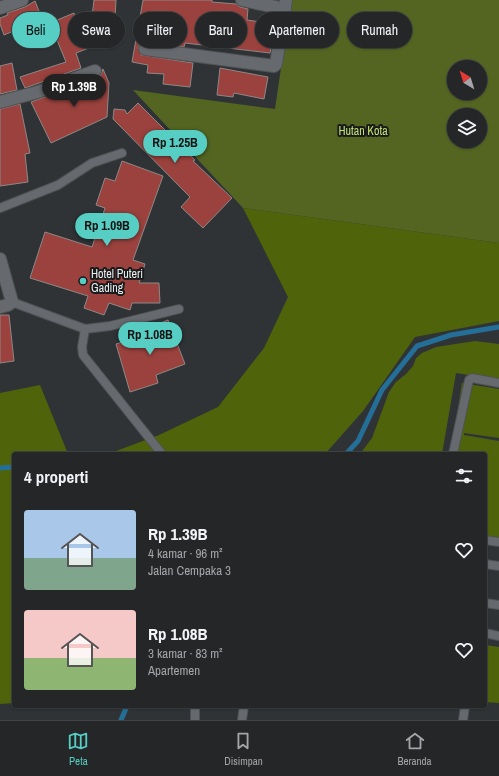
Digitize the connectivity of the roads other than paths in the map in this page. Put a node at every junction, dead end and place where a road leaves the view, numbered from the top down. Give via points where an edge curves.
1 (22, 0) edge
2 (242, 0) edge
3 (285, 4) edge
4 (0, 8) edge
5 (145, 49) dead end
6 (95, 71) dead end
7 (0, 102) edge
8 (122, 153) dead end
9 (0, 208) edge
10 (0, 259) edge
11 (12, 302) junction
12 (0, 307) edge
13 (179, 309) dead end
14 (85, 329) junction
15 (499, 383) edge
16 (160, 452) edge
17 (453, 452) edge
18 (487, 540) edge
19 (499, 542) edge
20 (487, 564) edge
21 (499, 566) edge
22 (487, 603) edge
23 (499, 605) edge
24 (487, 633) edge
25 (499, 636) edge
26 (195, 708) edge
27 (244, 708) edge
28 (465, 708) edge
29 (195, 720) edge
30 (242, 720) edge
31 (463, 720) edge

1 - 4 street
2 - 3 street
3 - 5 street via 276,64 272,66
6 - 7 street via 38,92
8 - 9 lane via 92,163 58,185
10 - 11 street
11 - 12 street
11 - 14 lane
13 - 14 lane via 110,326
14 - 16 lane via 83,354
15 - 17 lane via 472,378 469,380
18 - 19 lane
20 - 21 lane
22 - 23 lane
24 - 25 lane
26 - 29 lane
27 - 30 lane
28 - 31 lane

